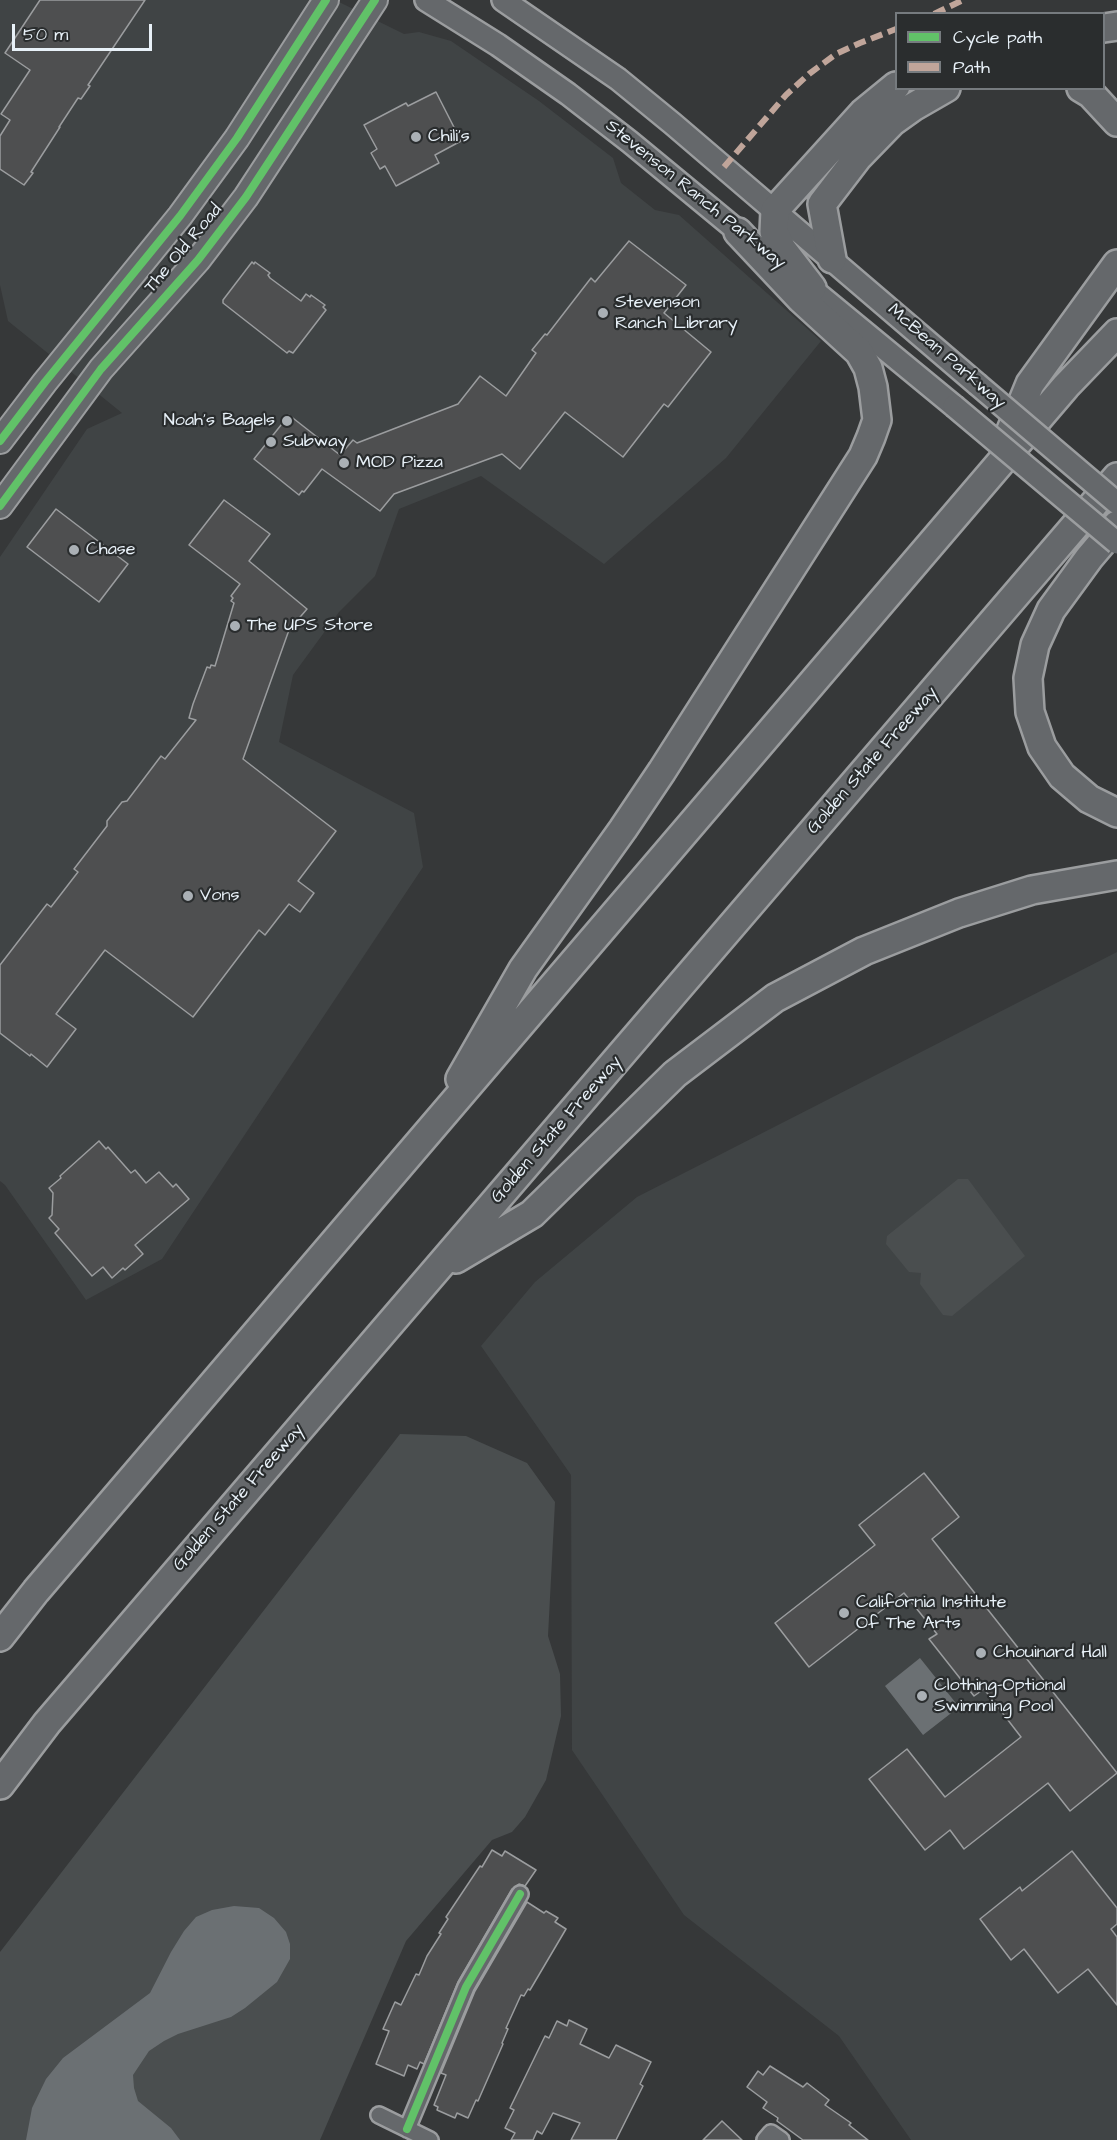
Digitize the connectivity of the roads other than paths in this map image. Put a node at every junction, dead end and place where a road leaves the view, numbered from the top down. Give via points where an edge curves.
1 (326, 0) edge
2 (375, 0) edge
3 (426, 0) edge
4 (503, 0) edge
5 (895, 88) edge
6 (942, 90) edge
7 (1084, 90) edge
8 (1117, 122) edge
9 (775, 210) junction
10 (738, 232) junction
11 (832, 259) junction
12 (1117, 264) edge
13 (813, 289) junction
14 (1117, 333) edge
15 (954, 406) joint
16 (0, 441) edge
17 (994, 471) junction
18 (1117, 477) edge
19 (1117, 503) edge
20 (0, 506) edge
21 (1117, 525) edge
22 (1117, 543) edge
23 (1117, 813) edge
24 (1117, 875) edge
25 (429, 1134) junction
26 (435, 1272) junction
27 (0, 1637) edge
28 (0, 1785) edge
29 (520, 1894) dead end
30 (379, 2115) dead end
31 (407, 2129) junction
32 (430, 2140) edge
33 (765, 2140) edge
34 (781, 2140) edge

1 - 16 main road, The Old Road via 237,138 180,216
2 - 20 main road, The Old Road via 246,197 198,260 101,369
3 - 10 main road, Stevenson Ranch Parkway via 568,94
4 - 9 main road via 618,79
5 - 9 highway via 864,112
6 - 11 highway via 892,122 858,157 822,204
7 - 8 highway
9 - 11 main road, McBean Parkway
9 - 13 highway via 774,232 782,249
10 - 13 main road, Stevenson Ranch Parkway
10 - 25 highway via 858,352 868,368 877,420 863,456 662,771 523,969
11 - 19 main road, McBean Parkway, bridge
12 - 17 highway via 1030,384
13 - 15 main road, Stevenson Ranch Parkway
14 - 17 highway
15 - 22 main road, McBean Parkway, bridge
17 - 25 highway
18 - 26 highway, Golden State Freeway
21 - 23 highway via 1052,610 1035,645 1028,678 1030,712 1042,747 1062,776 1089,799
24 - 26 highway via 1032,890 959,913 864,951 776,998 675,1074 531,1214
25 - 27 highway
26 - 28 highway, Golden State Freeway via 47,1723
29 - 31 street via 466,1987
30 - 31 street
31 - 32 street
33 - 34 street via 771,2133

